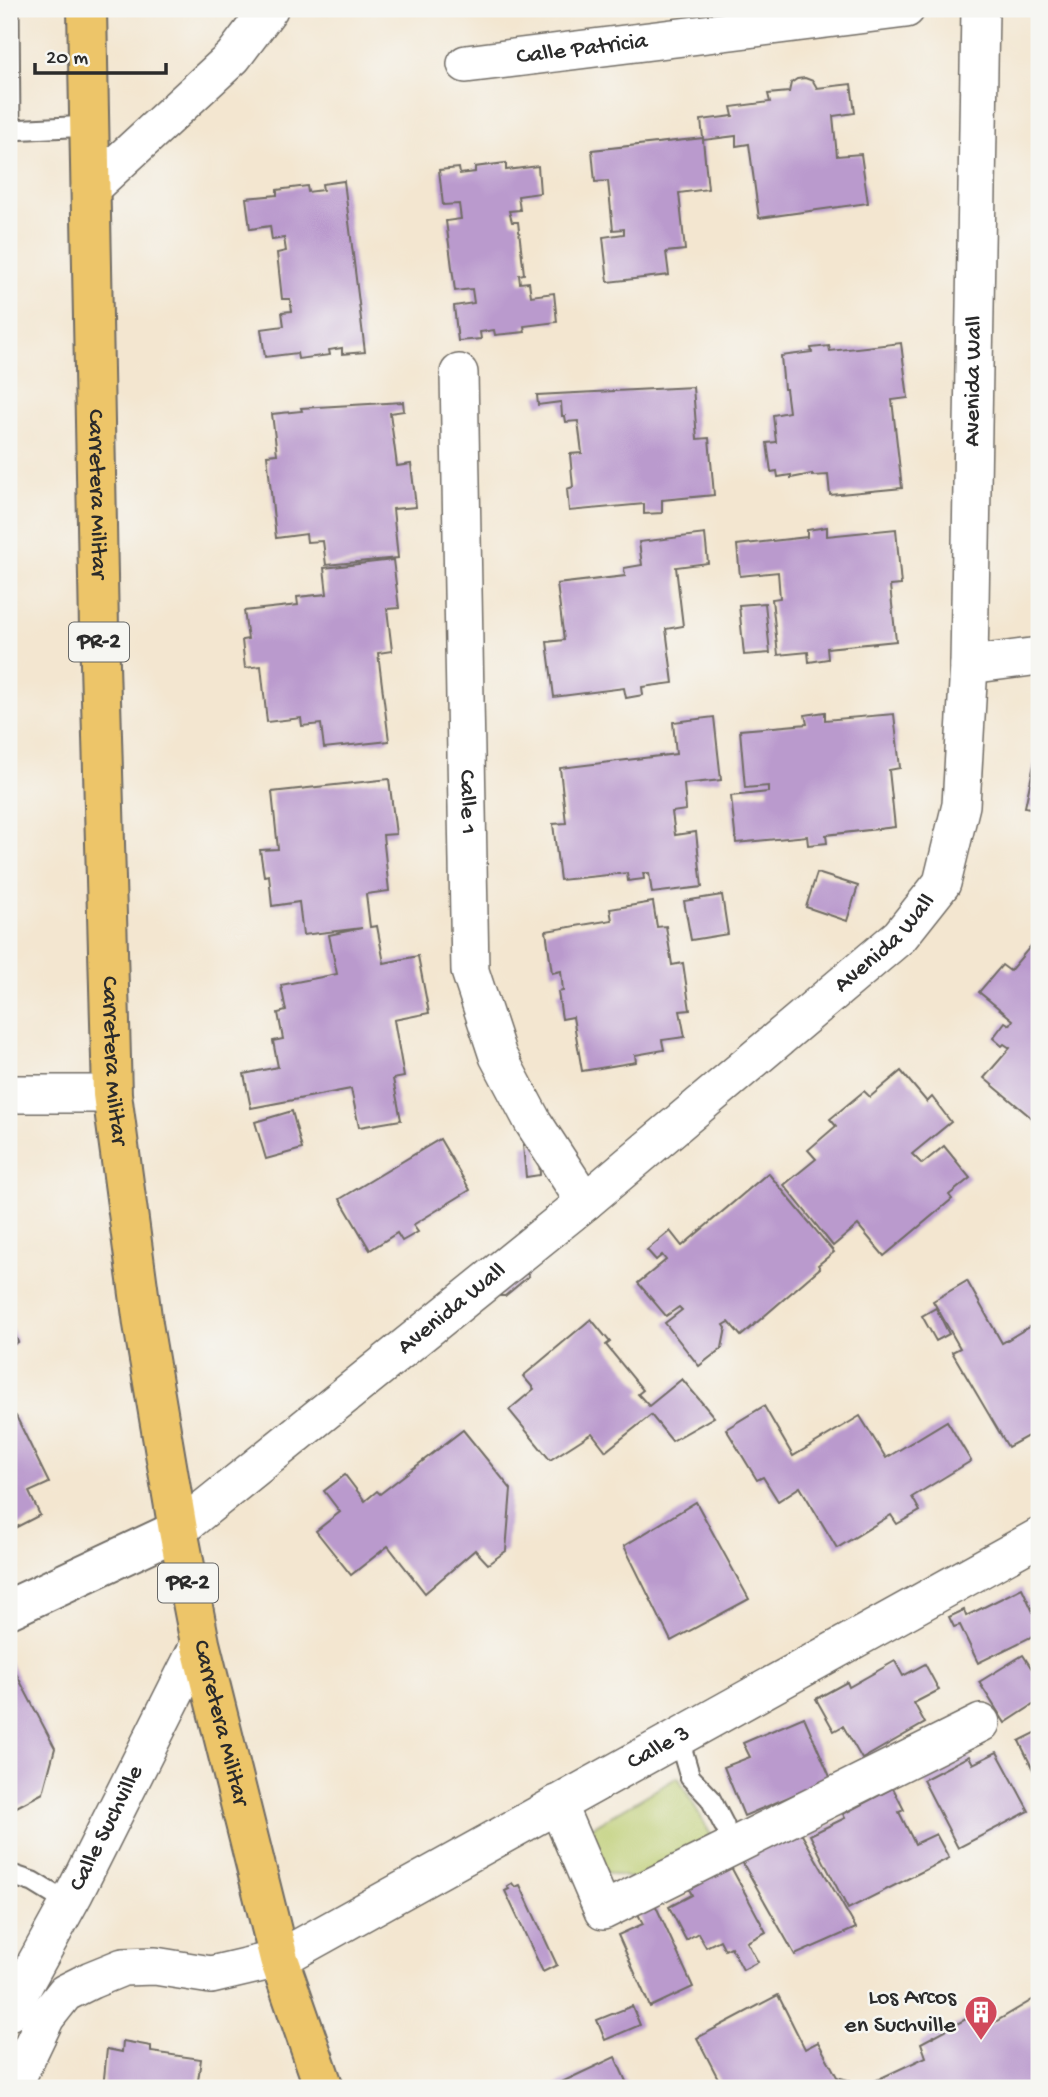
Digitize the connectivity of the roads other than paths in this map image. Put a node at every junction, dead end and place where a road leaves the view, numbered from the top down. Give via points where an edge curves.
1 (9, 9) edge
2 (87, 9) edge
3 (269, 9) edge
4 (906, 9) edge
5 (980, 9) edge
6 (466, 64) dead end
7 (89, 126) junction
8 (90, 189) junction
9 (459, 373) dead end
10 (1039, 656) edge
11 (969, 665) junction
12 (9, 1094) edge
13 (112, 1094) junction
14 (584, 1202) junction
15 (178, 1530) junction
16 (1039, 1537) edge
17 (9, 1609) edge
18 (200, 1643) junction
19 (981, 1723) dead end
20 (678, 1736) junction
21 (557, 1804) junction
22 (724, 1825) dead end
23 (9, 1874) edge
24 (69, 1904) junction
25 (279, 1959) junction
26 (9, 2012) edge
27 (12, 2088) edge
28 (324, 2088) edge

1 - 7 lane via 10,130
2 - 7 main road, Carretera Militar / PR-2
3 - 8 street via 233,57
4 - 6 street, Calle Patricia
5 - 11 street, Avenida Wall
7 - 8 main road, Carretera Militar / PR-2
8 - 13 main road, Carretera Militar / PR-2
9 - 14 street, Calle 1 via 470,971 498,1056
10 - 11 street
11 - 14 street, Avenida Wall via 961,805 942,883 900,936
12 - 13 street
13 - 15 main road, Carretera Militar / PR-2 via 143,1324
14 - 15 street, Avenida Wall
15 - 17 street
15 - 18 main road, Carretera Militar / PR-2
16 - 20 street, Calle 3
18 - 24 street, Calle Suchville
18 - 25 main road, Carretera Militar / PR-2
19 - 21 street via 603,1911
20 - 21 street, Calle 3
20 - 22 lane via 690,1777 710,1798
21 - 25 street, Calle 3
23 - 24 lane via 33,1882
24 - 26 street, Calle Suchville
25 - 27 street, Calle 3 via 211,1975 155,1966 123,1967 65,1993 46,2017
25 - 28 main road, Carretera Militar / PR-2

